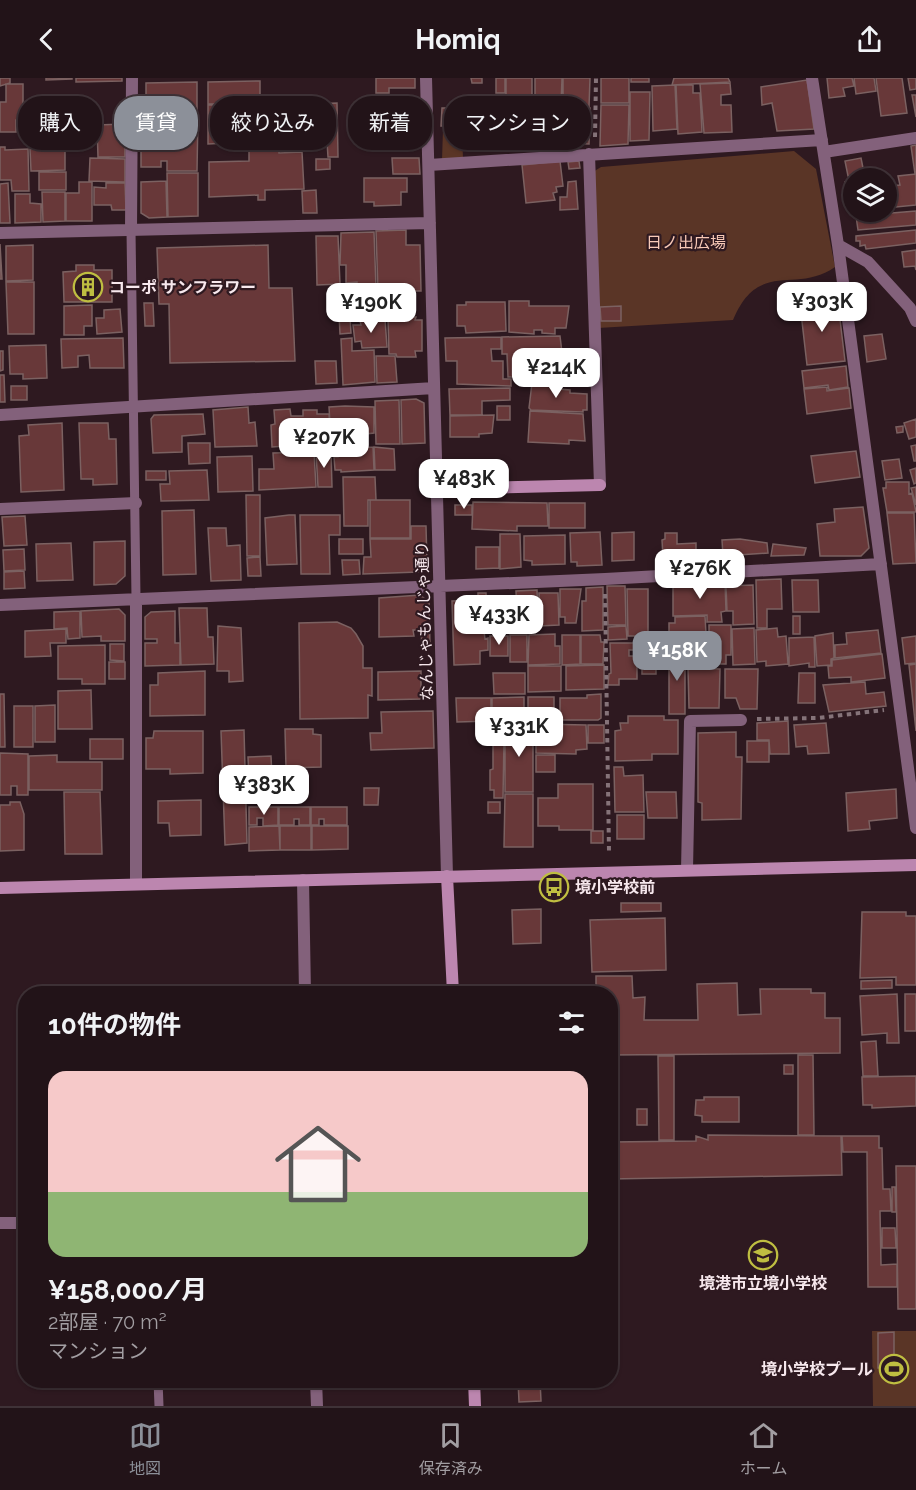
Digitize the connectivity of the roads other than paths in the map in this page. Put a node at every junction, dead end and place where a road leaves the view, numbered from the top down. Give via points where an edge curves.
1 (132, 78) edge
2 (426, 78) edge
3 (812, 78) edge
4 (916, 138) edge
5 (823, 146) junction
6 (592, 153) junction
7 (429, 165) junction
8 (430, 223) junction
9 (131, 230) junction
10 (0, 232) edge
11 (838, 245) junction
12 (916, 321) edge
13 (434, 388) junction
14 (134, 408) junction
15 (0, 415) edge
16 (436, 489) junction
17 (136, 503) junction
18 (0, 508) edge
19 (880, 564) junction
20 (440, 586) junction
21 (136, 598) junction
22 (0, 605) edge
23 (741, 720) road end
24 (916, 828) edge
25 (916, 864) edge
26 (687, 870) junction
27 (447, 876) junction
28 (303, 880) junction
29 (135, 884) junction
30 (0, 888) edge
31 (305, 986) edge
32 (453, 986) edge
33 (18, 1222) edge
34 (0, 1223) edge
35 (158, 1388) edge
36 (316, 1388) edge
37 (474, 1388) edge
38 (159, 1406) edge
39 (317, 1406) edge
40 (475, 1406) edge

1 - 9 street
2 - 7 street, なんじゃもんじゃ通り
3 - 5 street
4 - 5 street
5 - 6 street
5 - 11 street
6 - 7 street
6 - 16 street via 600,485
7 - 8 street, なんじゃもんじゃ通り
8 - 9 street
8 - 13 street, なんじゃもんじゃ通り
9 - 10 street
9 - 14 lane
11 - 12 street via 868,262 910,308
11 - 19 street
13 - 14 street
13 - 16 street, なんじゃもんじゃ通り
14 - 15 street
14 - 17 lane
16 - 20 street, なんじゃもんじゃ通り
17 - 18 street
17 - 21 lane
19 - 20 street
19 - 24 street
20 - 21 street
20 - 27 street, なんじゃもんじゃ通り
21 - 22 street
21 - 29 street
23 - 26 street via 690,721
25 - 26 street
26 - 27 street
27 - 28 street
27 - 32 street
28 - 29 street
28 - 31 street
29 - 30 street
33 - 34 street
35 - 38 lane
36 - 39 street
37 - 40 street

